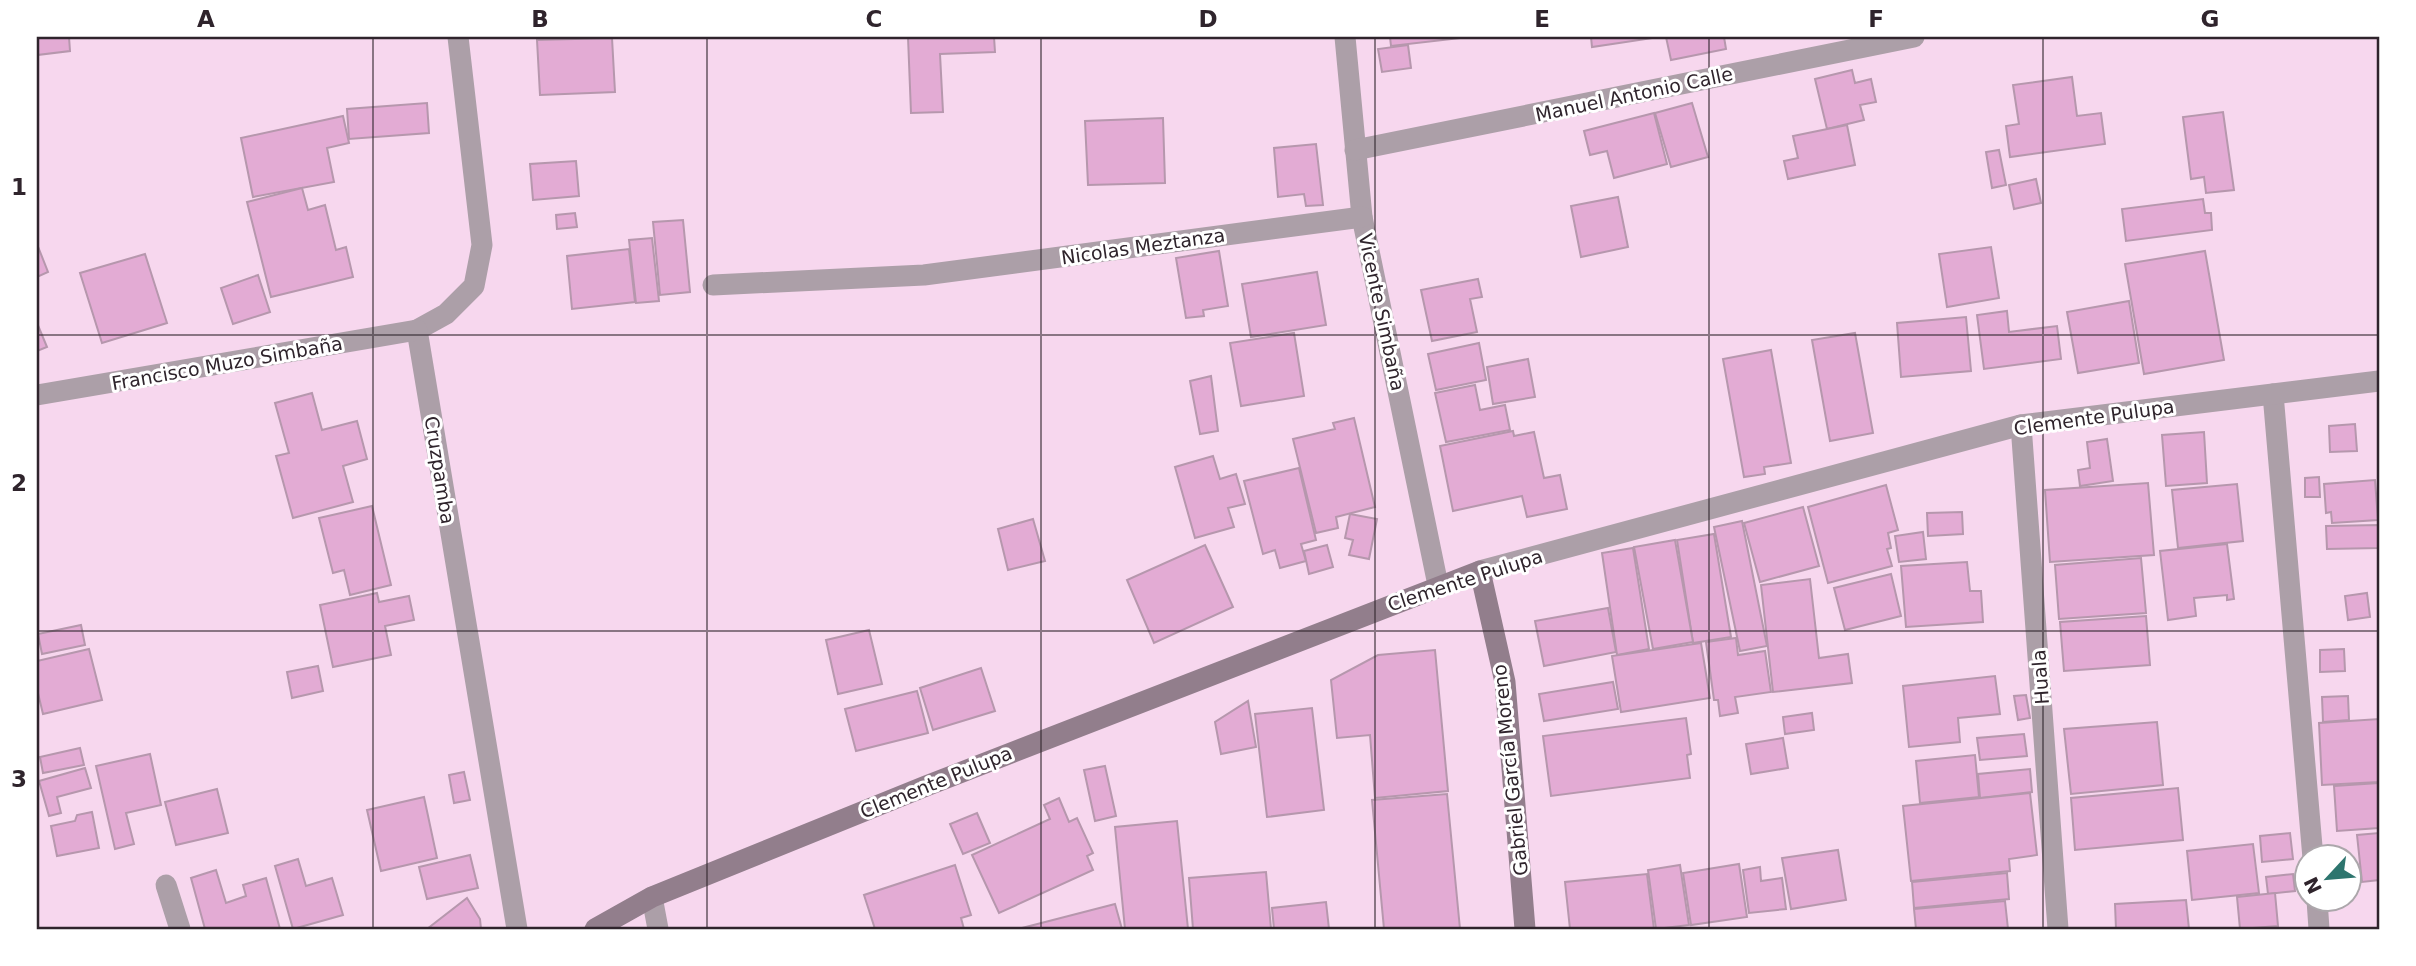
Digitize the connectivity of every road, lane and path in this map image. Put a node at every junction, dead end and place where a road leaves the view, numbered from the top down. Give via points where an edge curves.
1 (458, 37) edge
2 (1345, 37) edge
3 (1914, 37) edge
4 (1355, 150) junction
5 (1362, 217) junction
6 (713, 285) dead end
7 (417, 330) junction
8 (2379, 381) edge
9 (2273, 394) junction
10 (37, 395) edge
11 (2021, 425) junction
12 (1480, 571) junction
13 (1438, 585) junction
14 (2312, 844) edge
15 (166, 885) dead end
16 (652, 897) junction
17 (180, 929) edge
18 (517, 929) edge
19 (595, 929) edge
20 (658, 929) edge
21 (1525, 929) edge
22 (2058, 929) edge

1 - 7 street via 482,245 474,286 446,314
2 - 4 street, Vicente Simbaña
3 - 4 street, Manuel Antonio Calle
4 - 5 street, Vicente Simbaña
5 - 6 street, Nicolas Meztanza via 924,275
5 - 13 street, Vicente Simbaña
7 - 10 street, Francisco Muzo Simbaña
7 - 18 street, Cruzpamba
8 - 9 street, Clemente Pulupa
9 - 11 street, Clemente Pulupa
9 - 14 street
11 - 12 street, Clemente Pulupa
11 - 22 street, Huala
12 - 13 street, Clemente Pulupa
12 - 21 street, Gabriel García Moreno via 1505,682
13 - 16 street, Clemente Pulupa
15 - 17 street
16 - 19 street, Clemente Pulupa
16 - 20 street

